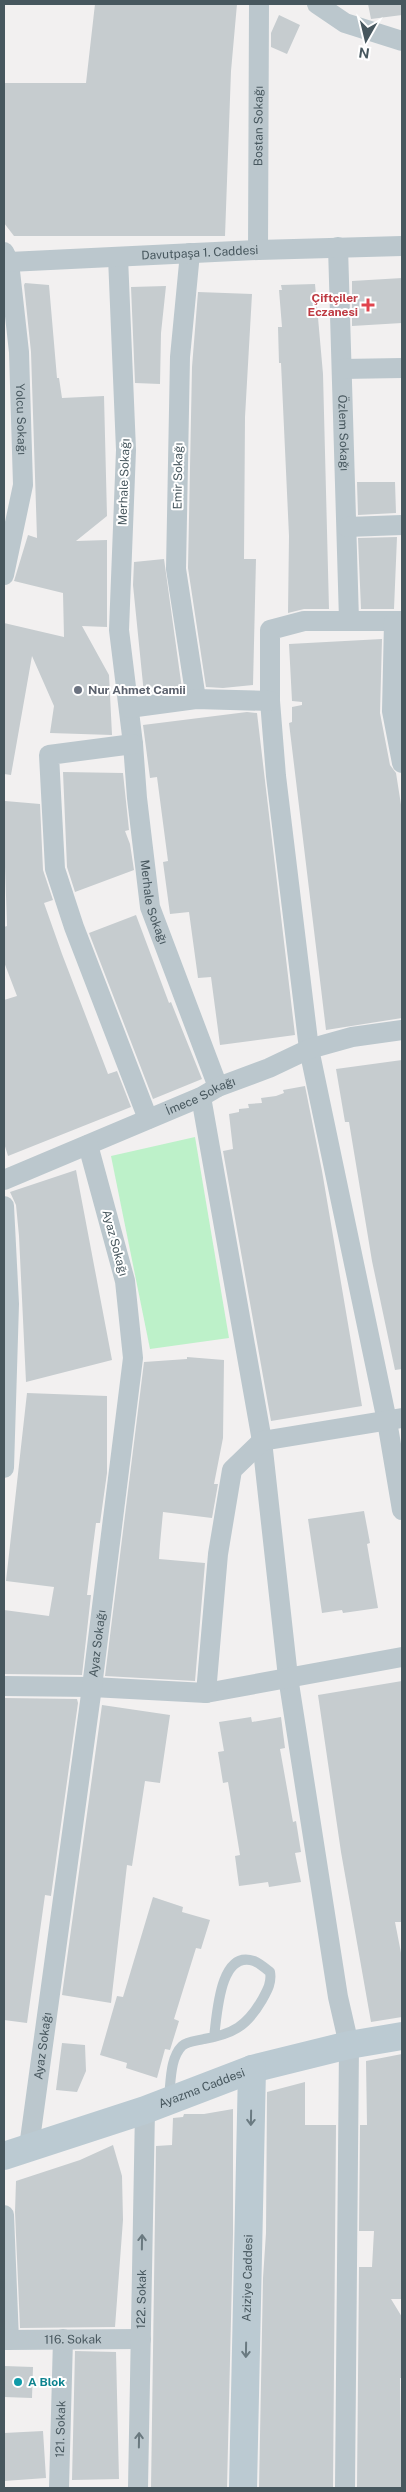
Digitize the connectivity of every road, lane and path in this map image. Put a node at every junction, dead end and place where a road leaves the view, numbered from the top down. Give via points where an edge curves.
1 (259, 4) edge
2 (317, 4) edge
3 (402, 41) edge
4 (402, 246) edge
5 (338, 247) junction
6 (258, 250) junction
7 (190, 253) junction
8 (6, 257) edge
9 (118, 257) junction
10 (402, 368) edge
11 (342, 370) junction
12 (11, 510) edge
13 (402, 526) edge
14 (346, 527) junction
15 (4, 575) edge
16 (349, 620) junction
17 (398, 622) edge
18 (196, 699) junction
19 (270, 701) junction
20 (129, 708) junction
21 (133, 744) junction
22 (402, 763) edge
23 (402, 1030) edge
24 (309, 1049) junction
25 (209, 1092) junction
26 (148, 1119) junction
27 (88, 1145) junction
28 (4, 1180) edge
29 (4, 1206) edge
30 (6, 1354) edge
31 (394, 1420) edge
32 (262, 1441) junction
33 (4, 1468) edge
34 (402, 1510) edge
35 (402, 1657) edge
36 (288, 1677) junction
37 (4, 1686) edge
38 (92, 1687) junction
39 (206, 1693) junction
40 (402, 2036) edge
41 (214, 2037) junction
42 (349, 2045) junction
43 (252, 2069) junction
44 (157, 2105) junction
45 (16, 2152) edge
46 (4, 2214) edge
47 (63, 2339) junction
48 (140, 2339) junction
49 (6, 2340) edge
50 (59, 2488) edge
51 (138, 2488) edge
52 (243, 2488) edge
53 (345, 2488) edge

1 - 6 street, Bostan Sokağı
2 - 3 street via 345,23
4 - 5 street, Davutpaşa 1. Caddesi
5 - 6 street, Davutpaşa 1. Caddesi
5 - 11 street, Özlem Sokağı
6 - 7 street, Davutpaşa 1. Caddesi
7 - 9 street, Davutpaşa 1. Caddesi
7 - 18 street, Emir Sokağı via 180,357 176,570
8 - 9 street, Davutpaşa 1. Caddesi
8 - 12 street, Yolcu Sokağı via 19,352 23,486
9 - 20 street, Merhale Sokağı via 126,450 118,630
10 - 11 street
11 - 14 street, Özlem Sokağı
12 - 15 street, Yolcu Sokağı
13 - 14 street
14 - 16 street, Özlem Sokağı
16 - 17 street
16 - 19 street via 304,621 270,630
17 - 22 street via 392,711
18 - 19 street
18 - 20 street
19 - 24 street
20 - 21 street, Merhale Sokağı
21 - 25 street, Merhale Sokağı via 150,907
21 - 26 street via 49,755 55,869 74,928
23 - 24 street, İmece Sokağı via 352,1037
24 - 25 street, İmece Sokağı
24 - 31 street
25 - 26 street, İmece Sokağı
25 - 32 street, Merhale Sokağı
26 - 27 street, İmece Sokağı
27 - 28 street, İmece Sokağı
27 - 38 street, Ayaz Sokağı via 125,1282 133,1358
29 - 30 street via 9,1304
30 - 33 street
31 - 32 street
31 - 34 street
32 - 36 street, Merhale Sokağı
32 - 39 street via 232,1470 218,1554
35 - 36 street
36 - 39 street
36 - 42 street, Merhale Sokağı via 336,1987
37 - 38 street
38 - 39 street
38 - 45 street, Ayaz Sokağı
40 - 42 street, Ayazma Caddesi
41 - 41 lane via 234,2032 255,2012 267,1991 270,1972 254,1961 236,1962 230,1968 221,1989
41 - 44 lane via 183,2044 176,2054
42 - 43 street, Ayazma Caddesi
42 - 53 street, Merhale Sokağı
43 - 44 street, Ayazma Caddesi
43 -> 52 street, Aziziye Caddesi
44 - 45 street, Ayazma Caddesi
48 -> 44 street, 122. Sokak
46 - 49 street
47 - 48 street, 116. Sokak
47 - 49 street, 116. Sokak
47 - 50 street, 121. Sokak
51 -> 48 street, 122. Sokak

